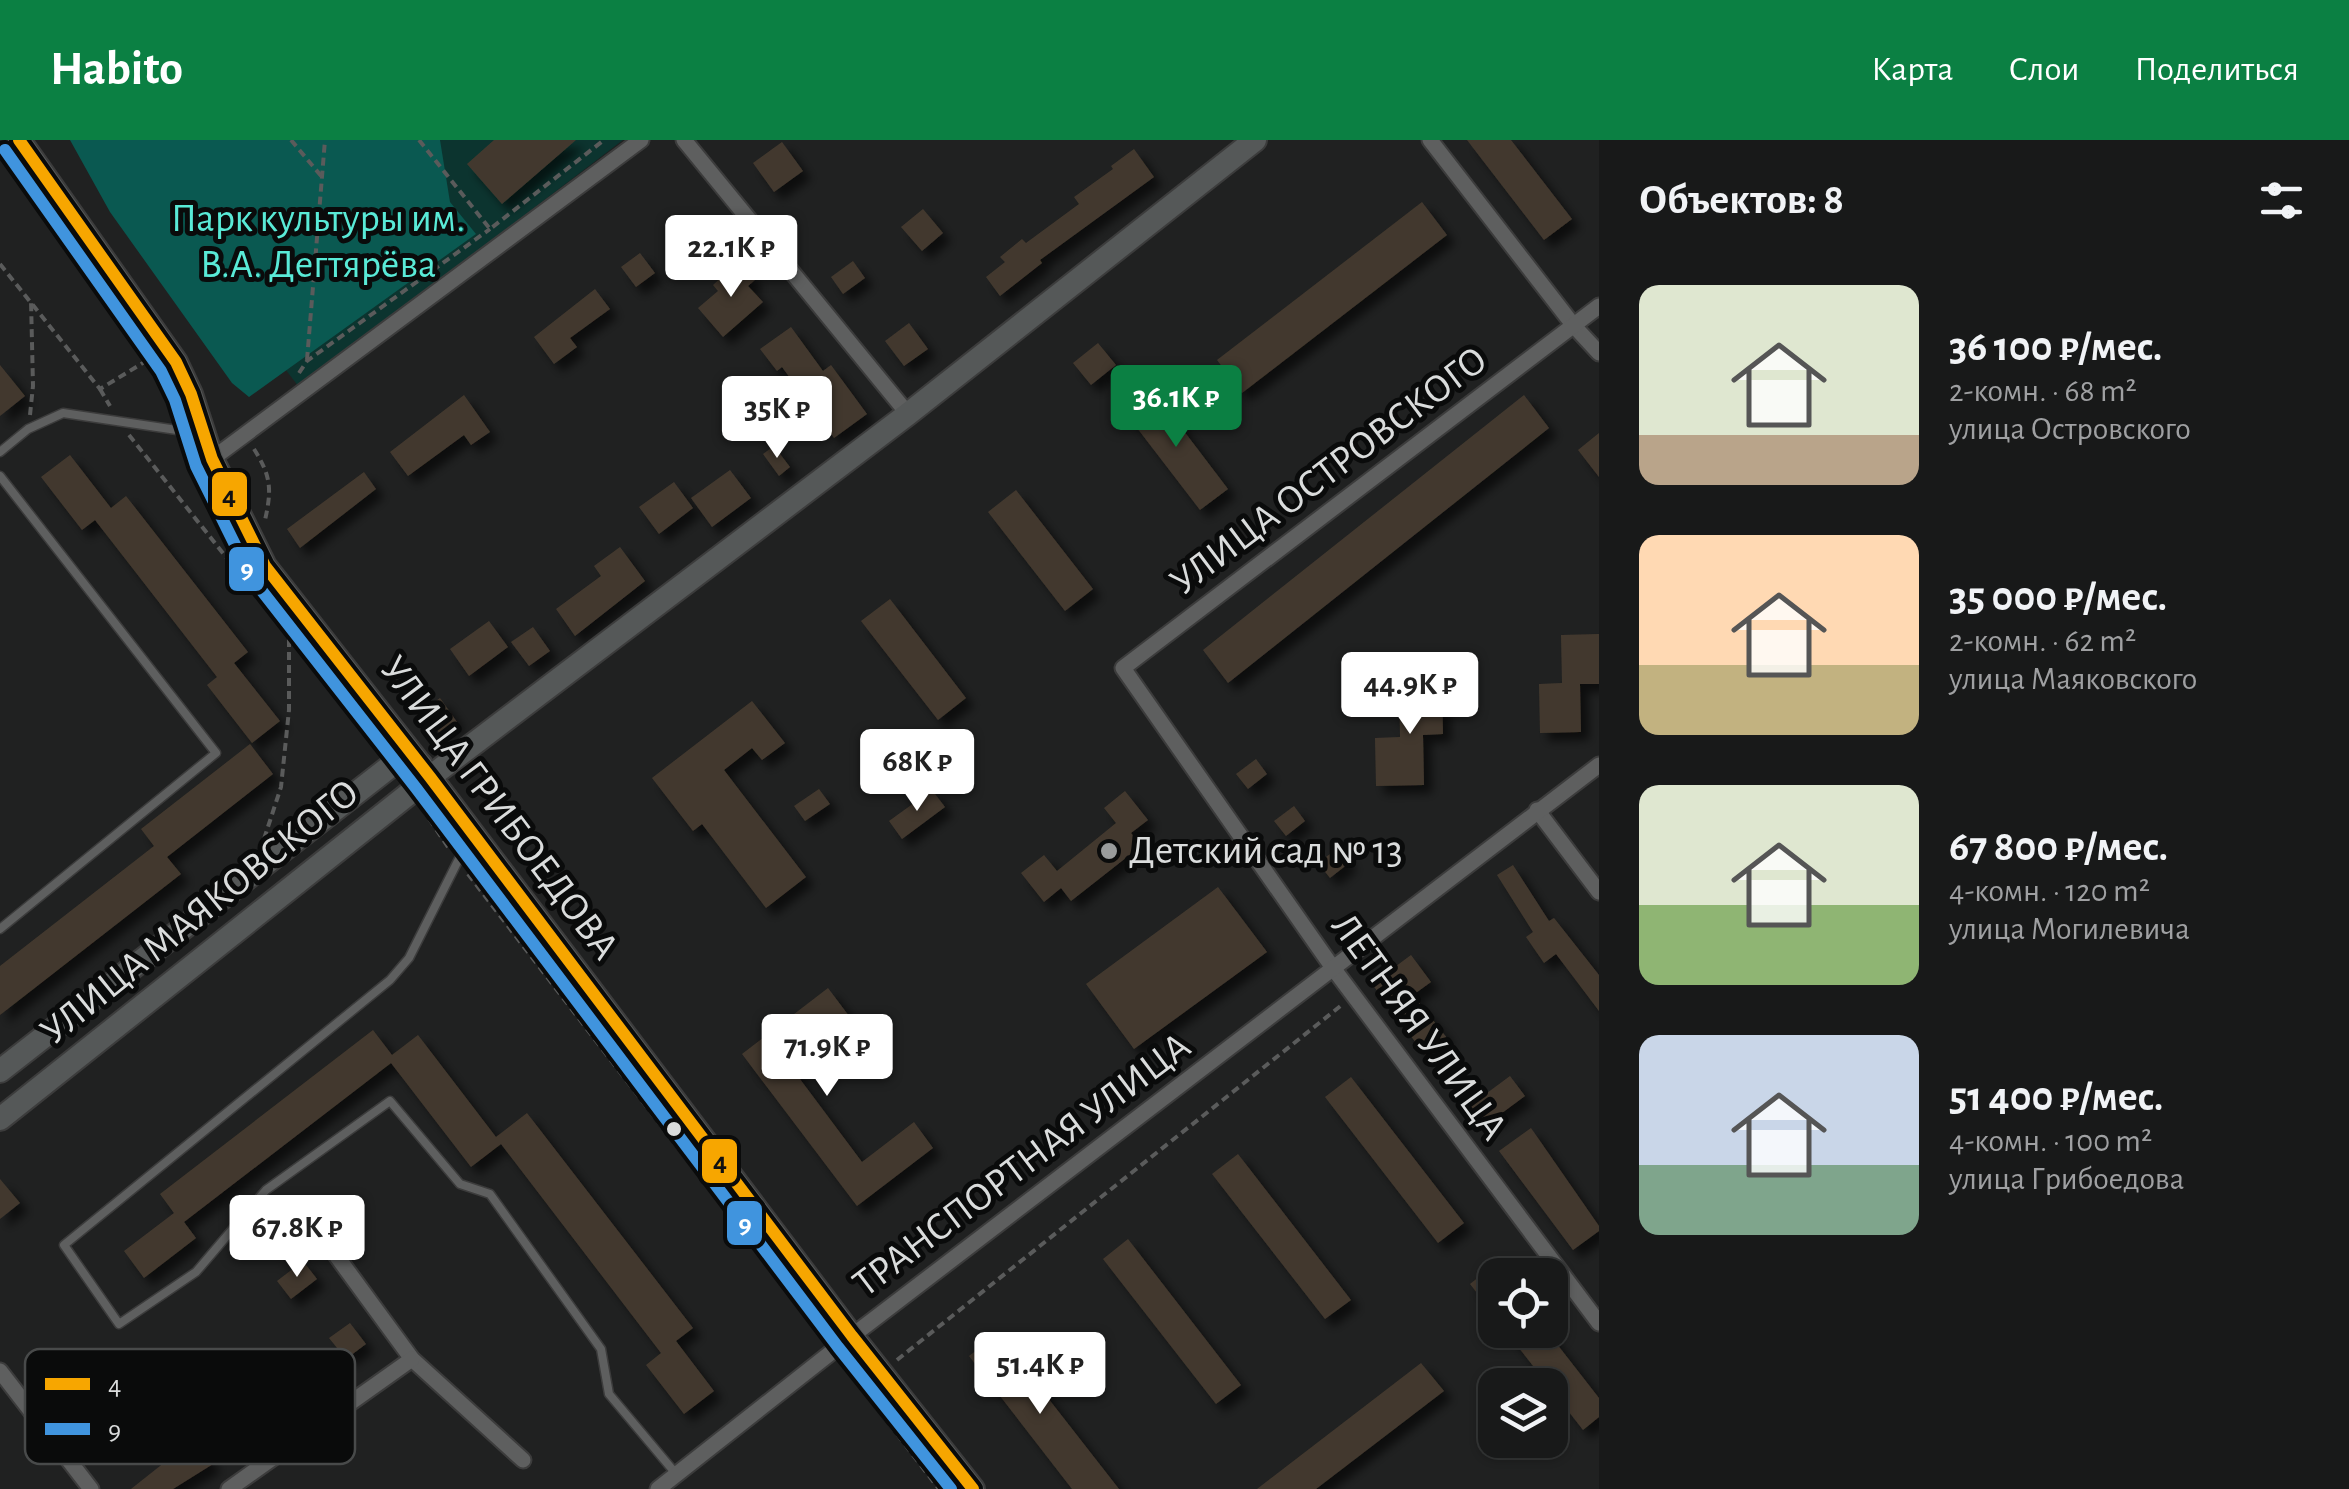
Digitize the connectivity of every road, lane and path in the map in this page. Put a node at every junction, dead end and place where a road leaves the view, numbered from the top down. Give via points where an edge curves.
1 (19, 140) edge
2 (291, 140) edge
3 (325, 140) edge
4 (420, 140) edge
5 (604, 140) edge
6 (641, 140) edge
7 (684, 140) edge
8 (1255, 140) edge
9 (1430, 140) edge
10 (322, 178) junction
11 (490, 229) junction
12 (0, 264) edge
13 (31, 300) junction
14 (1599, 306) edge
15 (1574, 326) junction
16 (166, 349) junction
17 (1599, 352) edge
18 (100, 389) junction
19 (908, 414) junction
20 (118, 421) junction
21 (28, 429) junction
22 (204, 434) junction
23 (245, 434) junction
24 (0, 452) edge
25 (212, 459) junction
26 (0, 476) edge
27 (263, 529) dead end
28 (289, 636) junction
29 (1123, 668) joint
30 (392, 765) junction
31 (1599, 765) edge
32 (421, 777) junction
33 (1536, 810) junction
34 (278, 830) dead end
35 (472, 832) junction
36 (456, 858) junction
37 (1599, 892) edge
38 (0, 929) edge
39 (1333, 968) junction
40 (1354, 996) junction
41 (0, 1071) edge
42 (0, 1119) edge
43 (322, 1236) dead end
44 (1599, 1323) edge
45 (843, 1343) junction
46 (412, 1358) junction
47 (0, 1371) edge
48 (882, 1372) junction
49 (862, 1388) junction
50 (355, 1399) edge
51 (25, 1403) edge
52 (523, 1460) dead end
53 (72, 1464) edge
54 (264, 1464) edge
55 (677, 1474) junction
56 (91, 1489) edge
57 (229, 1489) edge
58 (658, 1489) edge
59 (940, 1489) edge
60 (973, 1489) edge

1 - 16 street, УЛИЦА ГРИБОЕДОВА
2 - 10 path
3 - 10 path
4 - 11 path
5 - 11 path
6 - 23 street
7 - 19 street
8 - 19 street, УЛИЦА МАЯКОВСКОГО
9 - 15 street
10 - 11 path via 307,360
12 - 13 path
13 - 18 path
13 - 21 path
14 - 15 street, УЛИЦА ОСТРОВСКОГО
15 - 17 street
15 - 29 street, УЛИЦА ОСТРОВСКОГО
16 - 18 path
16 - 22 street, УЛИЦА ГРИБОЕДОВА via 192,394
18 - 20 path
19 - 32 street, УЛИЦА МАЯКОВСКОГО
20 - 21 lane via 63,413
20 - 22 lane
20 - 28 path
21 - 24 lane
22 - 25 street, УЛИЦА ГРИБОЕДОВА
23 - 25 street
23 - 27 path via 267,470
25 - 32 street, УЛИЦА ГРИБОЕДОВА via 265,566
26 - 38 lane via 216,753
28 - 30 path
28 - 34 path via 281,786 263,841
29 - 39 street, ЛЕТНЯЯ УЛИЦА
30 - 32 street, УЛИЦА МАЯКОВСКОГО
30 - 41 street, УЛИЦА МАЯКОВСКОГО
31 - 33 street, ТРАНСПОРТНАЯ УЛИЦА
32 - 35 street, УЛИЦА ГРИБОЕДОВА
32 - 36 path
32 - 42 street, УЛИЦА МАЯКОВСКОГО
33 - 37 street
33 - 39 street, ТРАНСПОРТНАЯ УЛИЦА
35 - 36 lane
35 - 45 street, УЛИЦА ГРИБОЕДОВА
36 - 45 path
36 - 55 lane via 409,958 390,980 64,1245 119,1324 196,1272 266,1190 390,1101 460,1184 490,1194 601,1348 609,1394
39 - 40 street, ЛЕТНЯЯ УЛИЦА
39 - 45 street, ТРАНСПОРТНАЯ УЛИЦА
40 - 44 street, ЛЕТНЯЯ УЛИЦА
40 - 48 path
43 - 46 street
45 - 48 street, УЛИЦА ГРИБОЕДОВА
45 - 49 path
45 - 55 street, ТРАНСПОРТНАЯ УЛИЦА
46 - 50 street
46 - 52 street
47 - 51 street
48 - 49 path
48 - 60 street, УЛИЦА ГРИБОЕДОВА
49 - 59 path
53 - 56 street
54 - 57 street
55 - 58 street, ТРАНСПОРТНАЯ УЛИЦА

